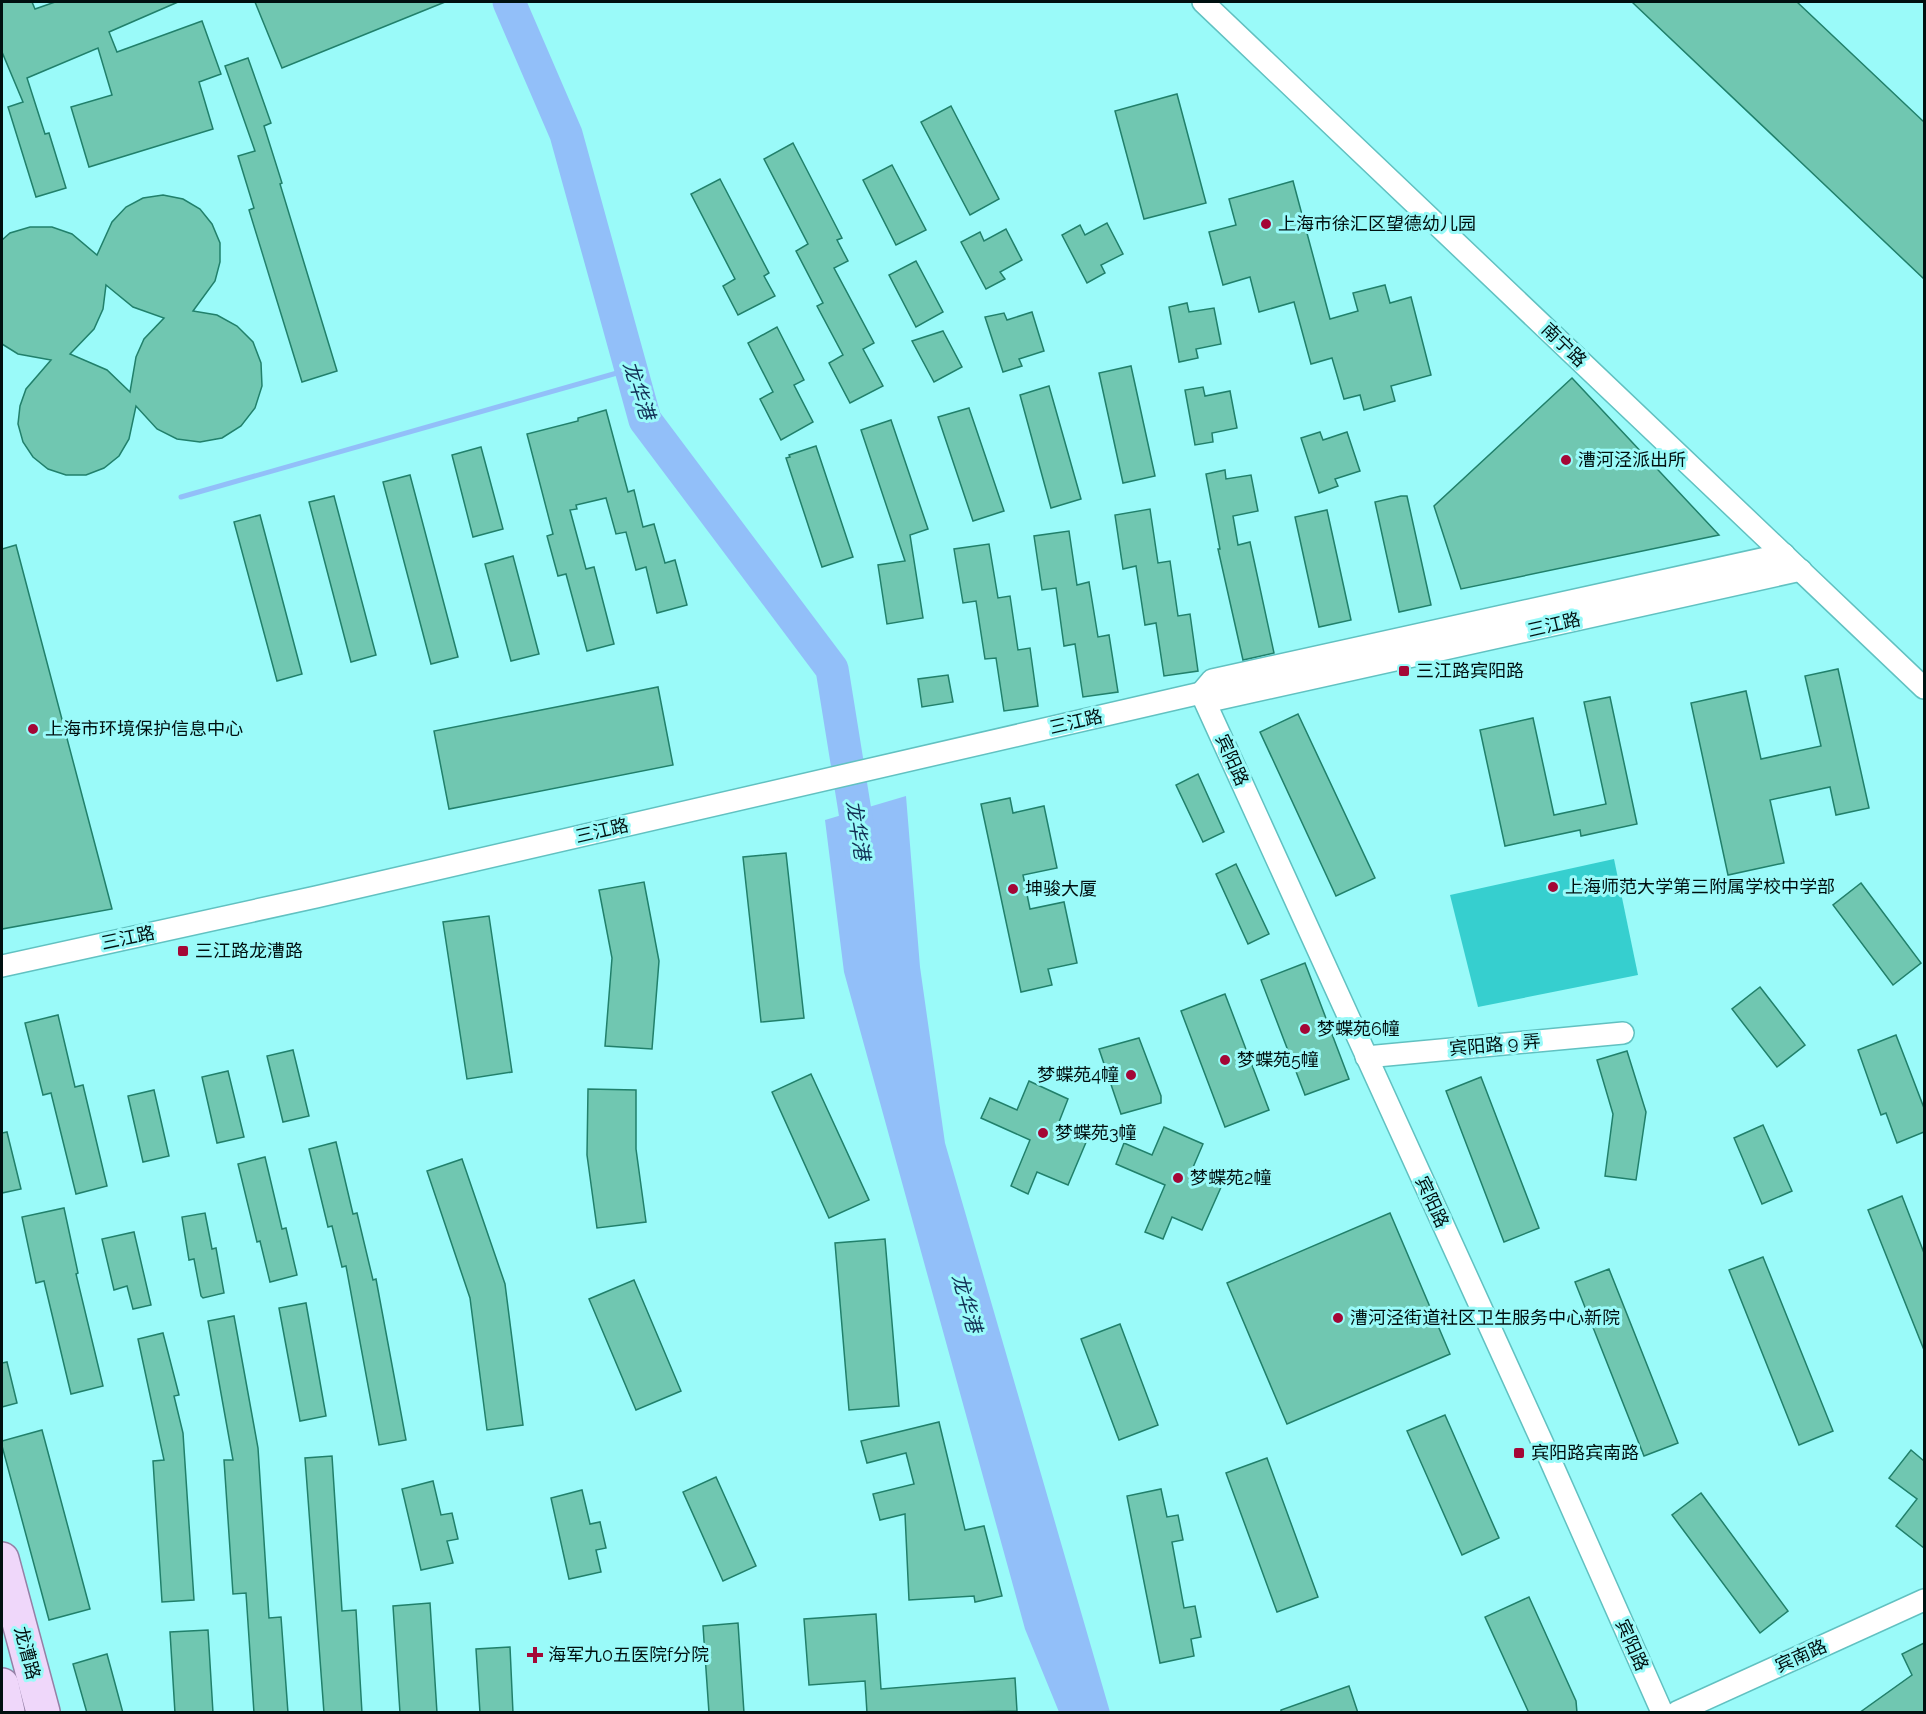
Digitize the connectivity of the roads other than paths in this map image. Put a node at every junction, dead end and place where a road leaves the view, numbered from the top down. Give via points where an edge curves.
1 (1203, 2) edge
2 (1784, 554) junction
3 (1801, 570) junction
4 (1924, 688) edge
5 (1202, 693) junction
6 (2, 966) edge
7 (1623, 1033) dead end
8 (1366, 1057) junction
9 (2, 1559) edge
10 (1924, 1600) edge
11 (2, 1685) edge
12 (8, 1713) edge
13 (43, 1713) edge
14 (1662, 1713) edge
15 (1677, 1713) edge

1 - 2 street, 南宁路
2 - 3 street, 南宁路
2 - 5 street, 三江路 via 1212,681
3 - 4 street, 南宁路
3 - 5 street, 三江路 via 1219,699
5 - 6 street, 三江路
5 - 8 street, 宾阳路
7 - 8 street, 宾阳路 9 弄
8 - 14 street, 宾阳路
9 - 13 main road, 龙漕路
10 - 15 street, 宾南路
11 - 12 main road, 龙漕路

